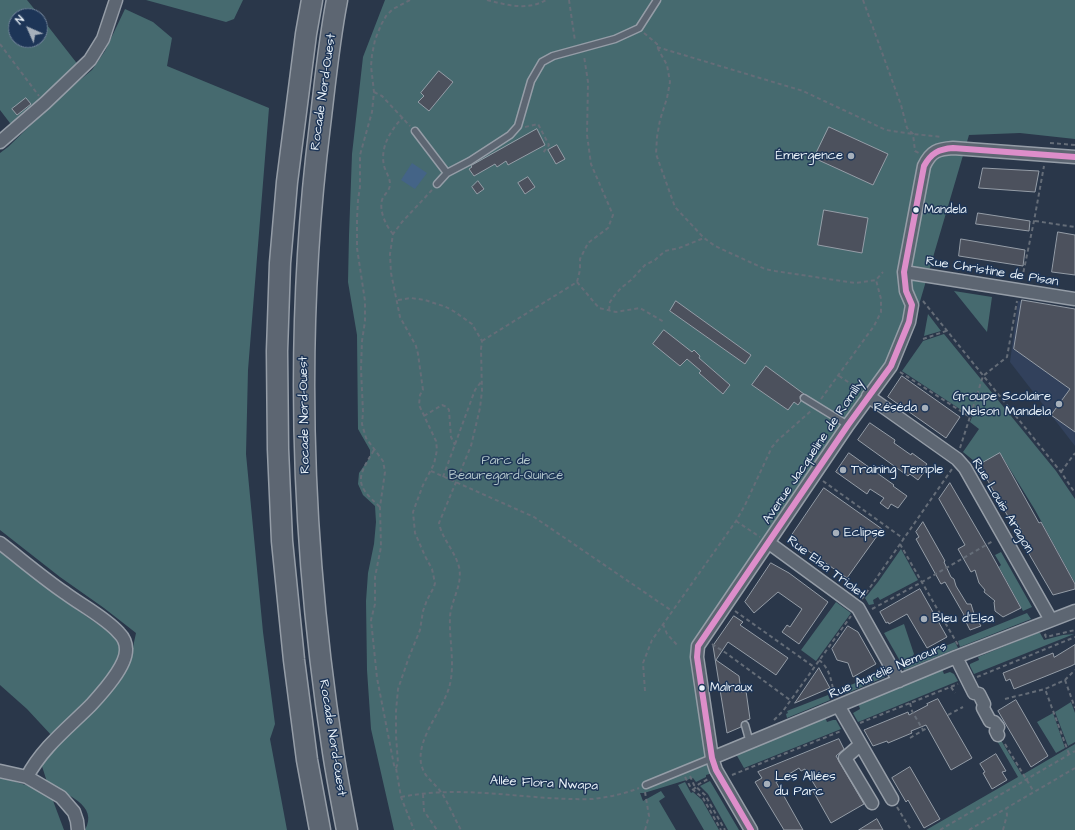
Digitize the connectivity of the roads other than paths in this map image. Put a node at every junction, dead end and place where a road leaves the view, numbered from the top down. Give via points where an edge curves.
1 (116, 0) edge
2 (312, 0) edge
3 (337, 0) edge
4 (657, 0) edge
5 (415, 131) road end
6 (0, 142) edge
7 (1075, 157) edge
8 (447, 173) junction
9 (437, 184) road end
10 (904, 276) junction
11 (1075, 299) edge
12 (868, 396) junction
13 (804, 398) dead end
14 (848, 424) junction
15 (0, 543) edge
16 (769, 543) junction
17 (1075, 611) edge
18 (1051, 620) junction
19 (960, 656) junction
20 (900, 681) junction
21 (839, 707) junction
22 (745, 725) dead end
23 (998, 735) road end
24 (750, 743) junction
25 (860, 745) junction
26 (717, 770) junction
27 (0, 771) edge
28 (27, 777) junction
29 (645, 786) road end
30 (892, 799) road end
31 (872, 803) dead end
32 (78, 830) edge
33 (320, 830) edge
34 (347, 830) edge
35 (751, 830) edge

1 - 6 street via 108,28 97,50 82,69
2 - 33 highway, Rocade Nord-Ouest via 288,174 280,263 277,351 282,541 294,660
3 - 34 highway, Rocade Nord-Ouest via 313,186 307,256 304,365 306,494 313,590 333,754
4 - 8 lane via 639,28 615,39 553,56 542,62 532,81 518,126 496,145
5 - 8 lane
7 - 10 street, Avenue Jacqueline de Romilly via 953,148 942,149 931,155 924,166
8 - 9 lane
10 - 11 street, Rue Christine de Pisan
10 - 12 street, Avenue Jacqueline de Romilly via 906,291 912,305 909,322 891,366
12 - 14 street, Avenue Jacqueline de Romilly
12 - 18 street, Rue Louis Aragon via 957,459 965,468
13 - 14 lane
14 - 16 street, Avenue Jacqueline de Romilly
15 - 28 street via 115,629 123,639 126,650 123,661 106,688 42,753
16 - 20 street, Rue Elsa Triolet via 858,608
16 - 26 street, Avenue Jacqueline de Romilly via 698,646 697,657
17 - 18 street, Rue Aurélie Nemours
18 - 19 street, Rue Aurélie Nemours
19 - 20 street, Rue Aurélie Nemours
19 - 23 street via 969,683 974,693 979,694 990,721 998,727
20 - 21 street, Rue Aurélie Nemours
21 - 24 street, Rue Aurélie Nemours
21 - 25 street
22 - 24 lane
24 - 26 street, Rue Aurélie Nemours
25 - 30 street
25 - 31 street via 845,758
26 - 29 lane via 684,771
26 - 35 street
27 - 28 street
28 - 32 street via 54,792 68,804 74,812

